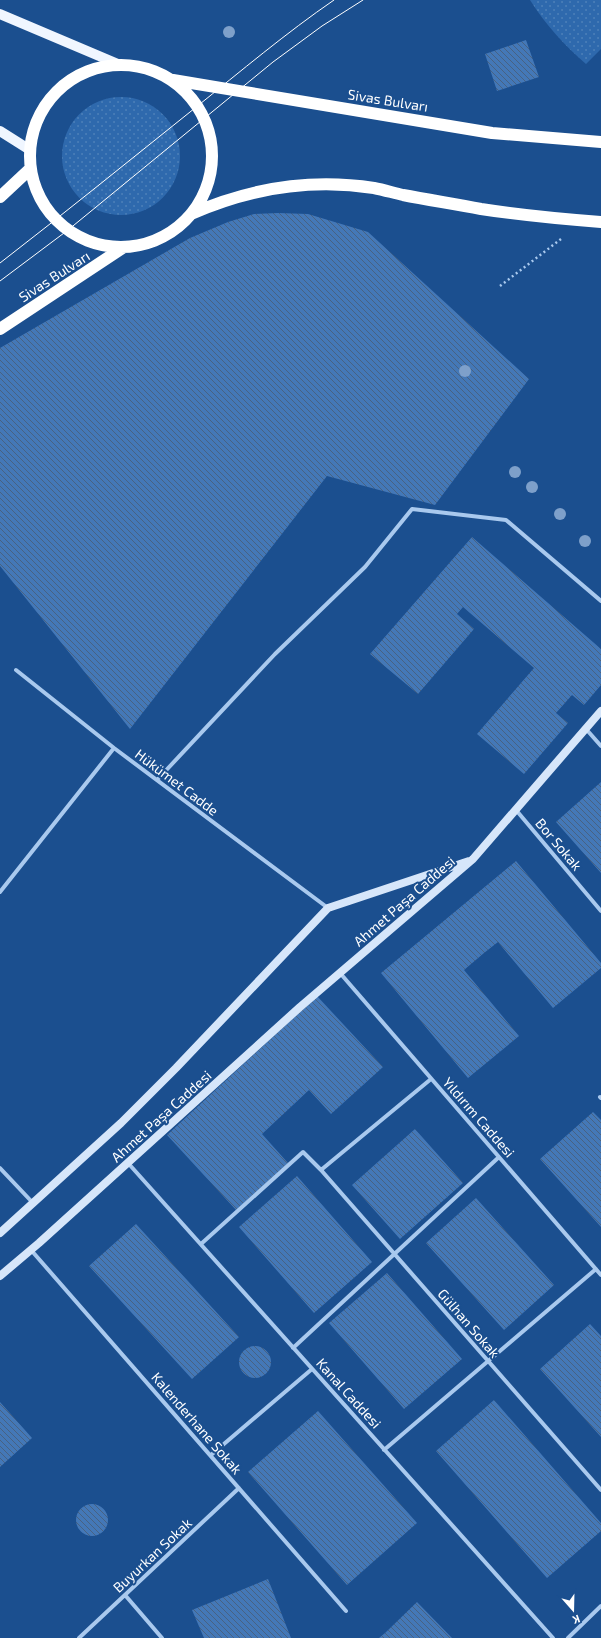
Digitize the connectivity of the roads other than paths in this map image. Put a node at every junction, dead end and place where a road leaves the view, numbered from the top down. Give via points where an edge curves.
1 (0, 14) edge
2 (118, 64) junction
3 (172, 80) junction
4 (0, 131) edge
5 (601, 142) edge
6 (30, 150) junction
7 (30, 169) junction
8 (0, 197) edge
9 (191, 214) junction
10 (601, 222) edge
11 (124, 247) junction
12 (0, 329) edge
13 (601, 601) edge
14 (16, 670) dead end
15 (601, 711) edge
16 (585, 729) junction
17 (601, 746) edge
18 (114, 748) junction
19 (157, 780) junction
20 (516, 810) junction
21 (473, 860) junction
22 (0, 892) edge
23 (328, 908) junction
24 (601, 911) edge
25 (340, 974) junction
26 (431, 1079) junction
27 (499, 1157) junction
28 (128, 1163) junction
29 (0, 1168) edge
30 (321, 1170) junction
31 (33, 1203) junction
32 (0, 1232) edge
33 (201, 1244) junction
34 (31, 1250) junction
35 (394, 1254) junction
36 (596, 1269) junction
37 (601, 1275) edge
38 (0, 1276) edge
39 (293, 1348) junction
40 (488, 1361) junction
41 (312, 1368) junction
42 (384, 1450) junction
43 (211, 1455) junction
44 (240, 1488) junction
45 (601, 1490) edge
46 (125, 1595) junction
47 (601, 1606) edge
48 (346, 1611) dead end
49 (79, 1638) edge
50 (162, 1638) edge
51 (553, 1638) edge
52 (568, 1638) edge

1 - 2 main road
2 - 3 highway via 155,71
2 - 6 highway via 80,74 64,84 51,97 40,114 33,131
3 - 5 highway, Sivas Bulvarı via 492,132
3 - 9 highway via 197,106 207,124 212,143 209,180 202,198
4 - 6 main road
6 - 7 highway
7 - 8 highway
7 - 11 highway via 35,188 55,220 70,232 87,240 105,246
9 - 10 highway via 241,195 321,184 375,188 483,209
9 - 11 highway via 177,228 161,238
11 - 12 highway, Sivas Bulvarı
13 - 19 street via 506,520 412,509 365,567 275,654
14 - 18 street, Hükümet Cadde
15 - 16 street
16 - 17 street
16 - 20 street
18 - 19 street, Hükümet Cadde
18 - 22 street
19 - 23 street, Hükümet Cadde
20 - 21 street
20 - 24 street, Bor Sokak
21 - 23 street, Ahmet Paşa Caddesi
21 - 25 street, Ahmet Paşa Caddesi
23 - 31 street, Ahmet Paşa Caddesi via 176,1068
25 - 26 street, Yıldırım Caddesi
25 - 28 street, Ahmet Paşa Caddesi
26 - 27 street, Yıldırım Caddesi
26 - 30 street
27 - 35 street
27 - 36 street, Yıldırım Caddesi
28 - 33 street, Kanal Caddesi
28 - 34 street, Ahmet Paşa Caddesi
29 - 31 street
30 - 33 street, Gülhan Sokak via 302,1152
30 - 35 street, Gülhan Sokak
31 - 32 street, Ahmet Paşa Caddesi
33 - 39 street, Kanal Caddesi
34 - 38 street, Ahmet Paşa Caddesi
34 - 43 street, Kalenderhane Sokak
35 - 39 street
35 - 40 street, Gülhan Sokak
36 - 37 street, Yıldırım Caddesi
36 - 40 street
39 - 41 street, Kanal Caddesi
40 - 42 street
40 - 45 street, Gülhan Sokak
41 - 42 street, Kanal Caddesi
41 - 43 street
42 - 51 street, Kanal Caddesi
43 - 44 street, Kalenderhane Sokak
44 - 46 street, Buyurkan Sokak
44 - 48 street, Kalenderhane Sokak
46 - 49 street, Buyurkan Sokak
46 - 50 street
47 - 52 street

